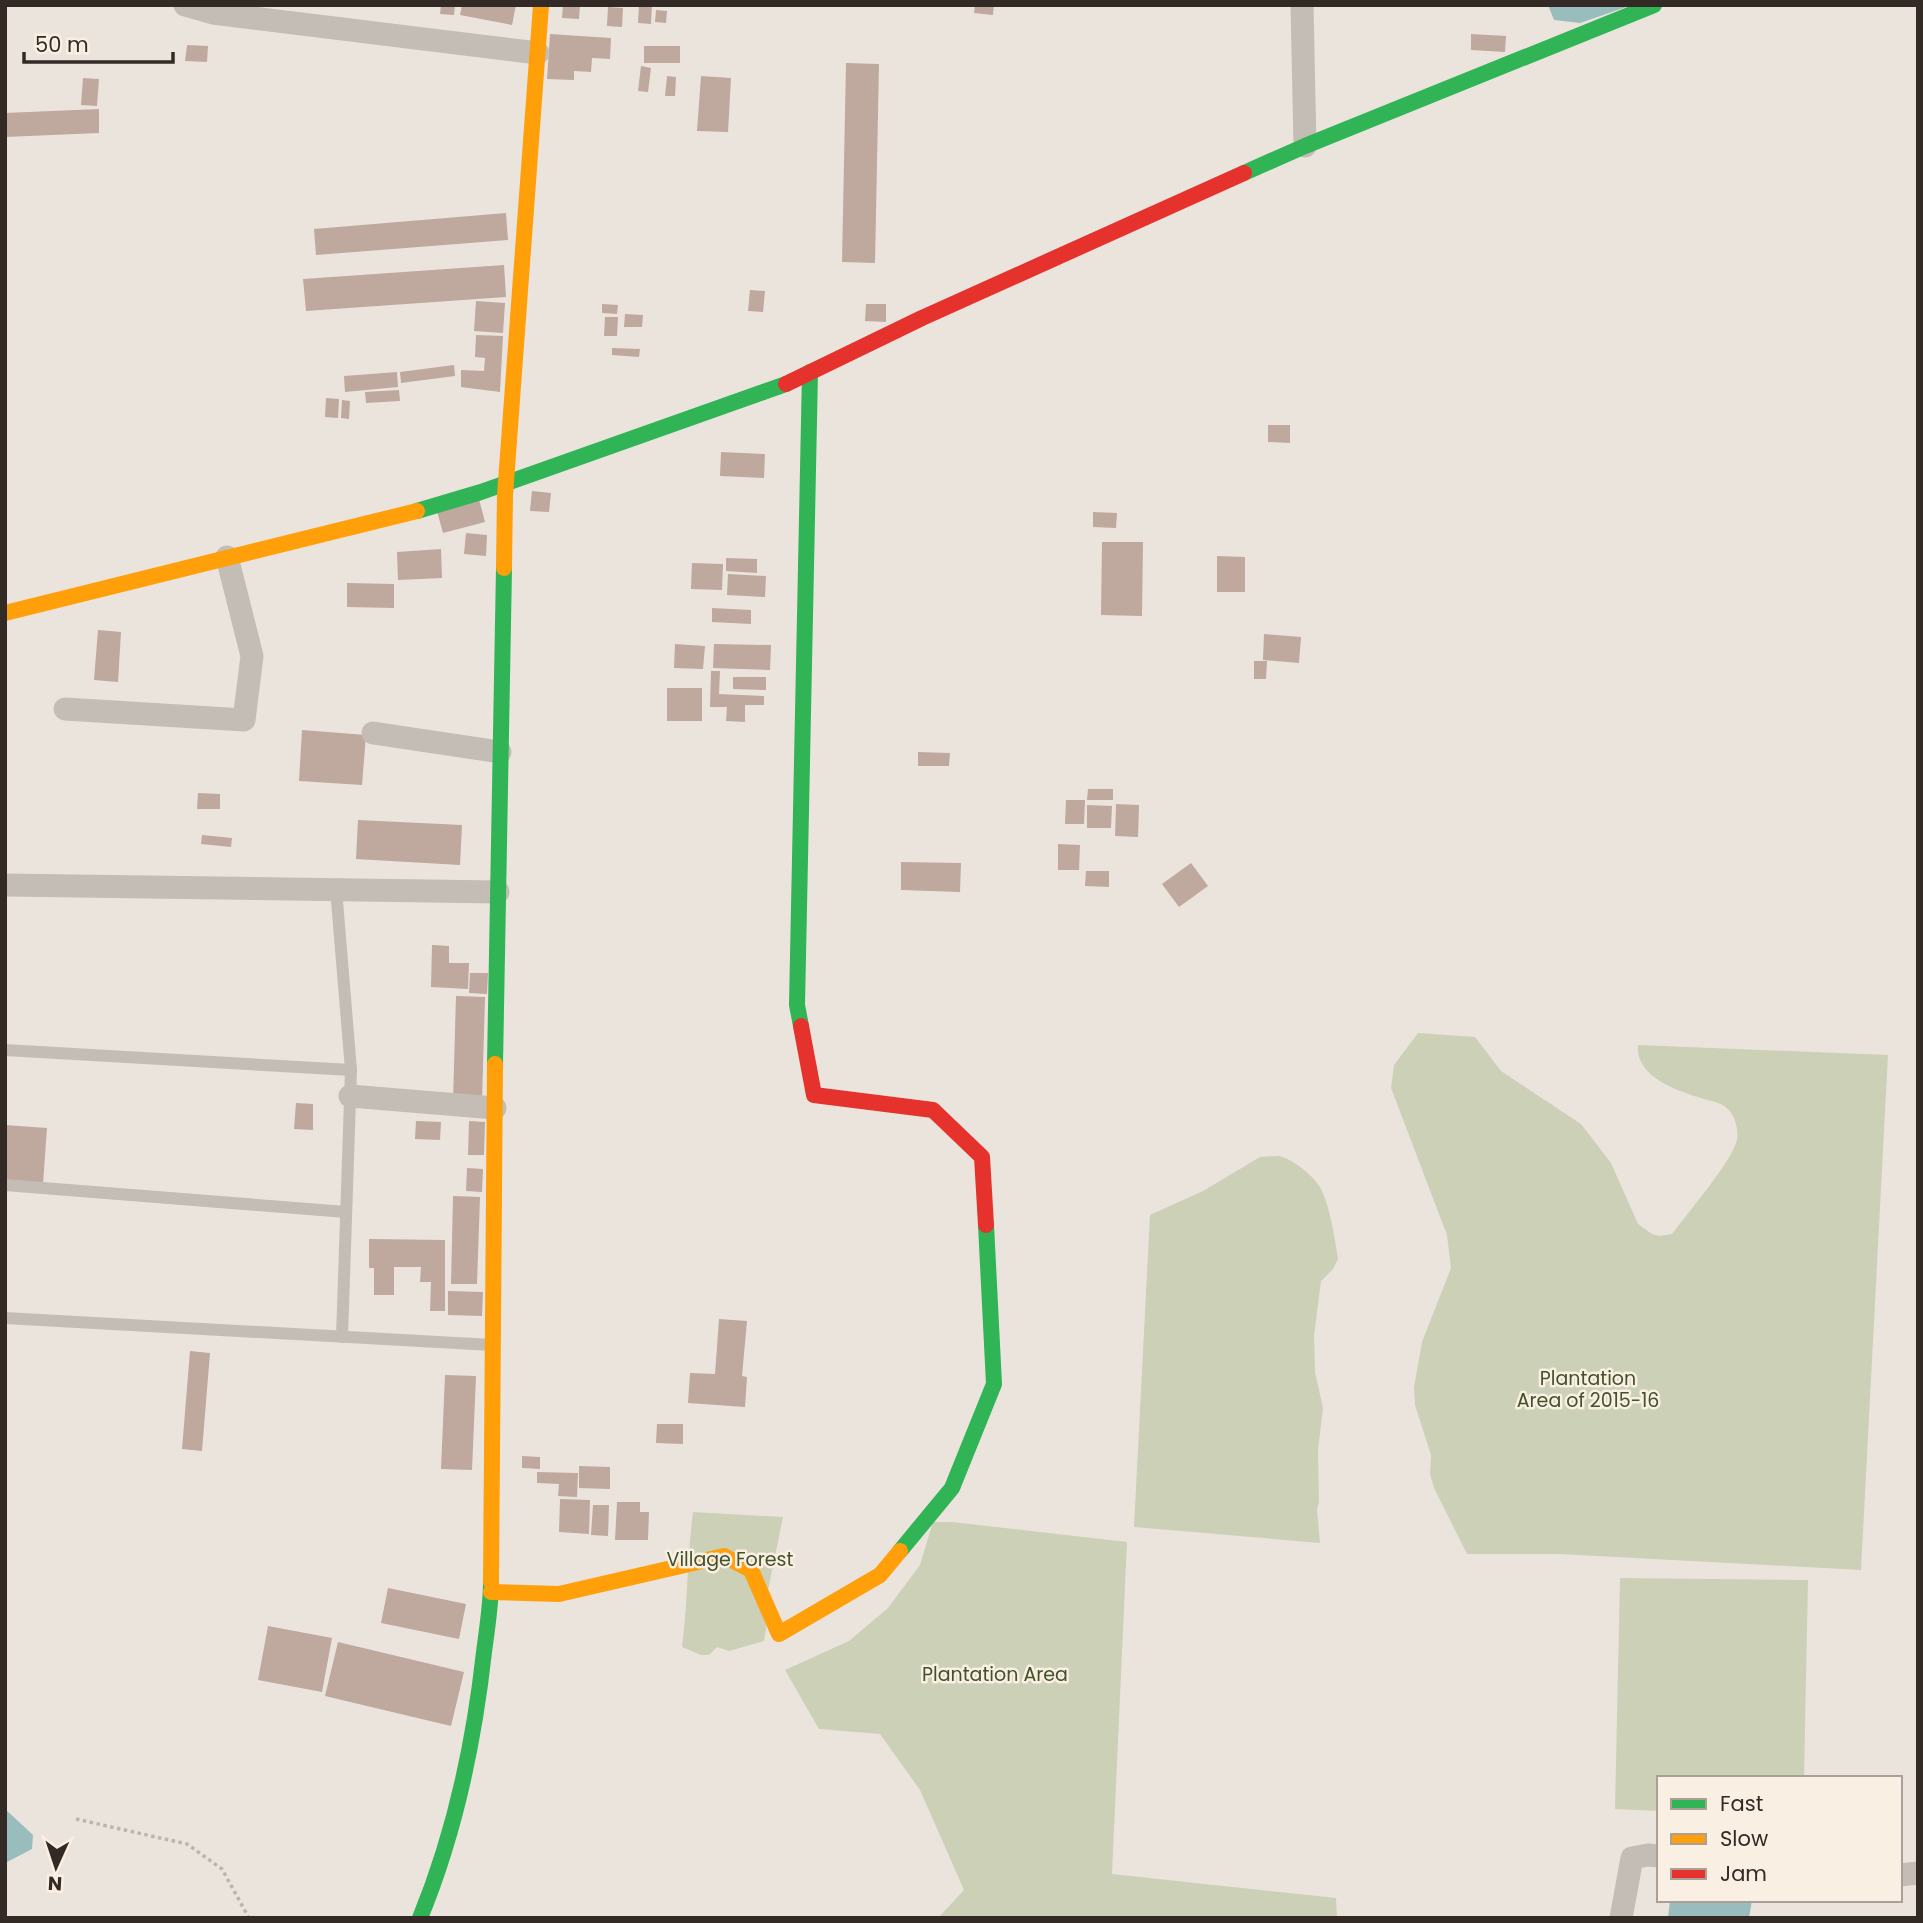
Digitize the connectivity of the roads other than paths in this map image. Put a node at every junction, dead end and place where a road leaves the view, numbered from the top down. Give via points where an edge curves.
1 (185, 5) edge
2 (541, 5) edge
3 (1302, 5) edge
4 (1654, 5) edge
5 (538, 53) junction
6 (1305, 146) junction
7 (810, 372) junction
8 (506, 482) junction
9 (227, 557) junction
10 (5, 613) edge
11 (65, 709) dead end
12 (373, 733) dead end
13 (500, 752) junction
14 (5, 885) edge
15 (336, 889) junction
16 (498, 892) junction
17 (5, 1050) edge
18 (351, 1070) junction
19 (350, 1096) junction
20 (495, 1108) junction
21 (5, 1185) edge
22 (346, 1212) junction
23 (5, 1318) edge
24 (342, 1337) junction
25 (493, 1345) junction
26 (491, 1592) junction
27 (1657, 1856) edge
28 (420, 1918) edge
29 (1621, 1918) edge

1 - 5 street via 213,13
2 - 5 street
3 - 6 street
4 - 6 street
5 - 8 street
6 - 7 street
7 - 8 street via 780,387
7 - 26 street via 797,1005 814,1095 933,1110 982,1157 994,1384 951,1488 880,1574 779,1634 751,1570 724,1556 559,1594
8 - 9 street via 402,515
8 - 13 street
9 - 10 street
9 - 11 street via 253,656 244,720
12 - 13 street
13 - 16 street
14 - 15 street
15 - 16 street
15 - 18 lane
16 - 20 street
17 - 18 lane
18 - 19 lane
19 - 20 street
19 - 22 lane
20 - 25 street
21 - 22 lane
22 - 24 lane
23 - 24 lane
24 - 25 lane
25 - 26 street
26 - 28 street via 469,1751 436,1879
27 - 29 street via 1632,1858

